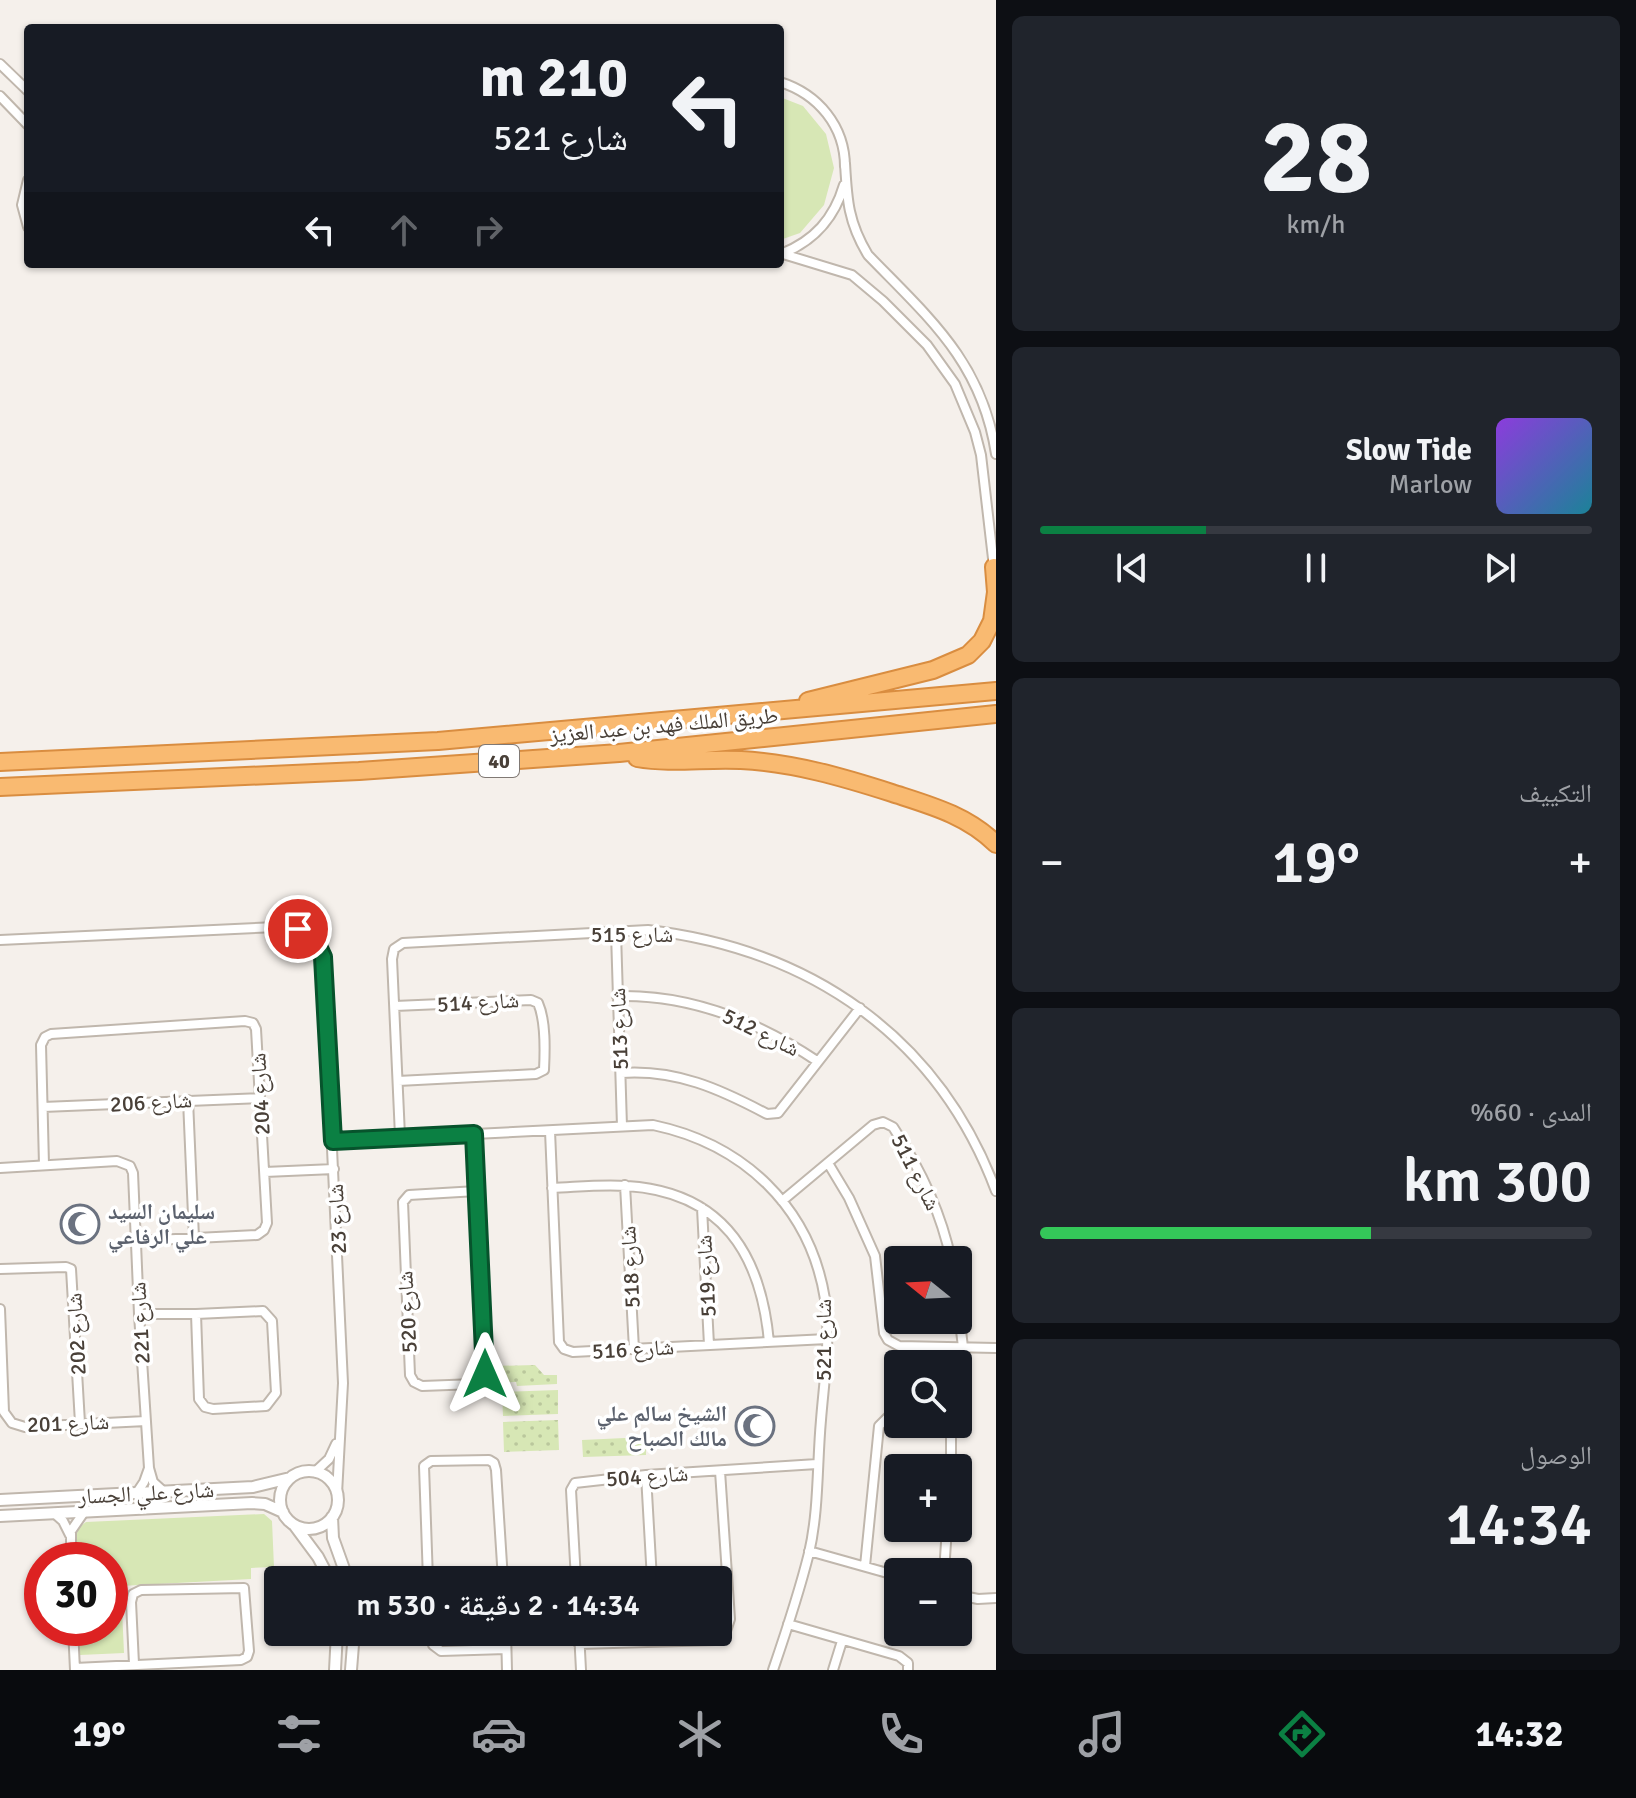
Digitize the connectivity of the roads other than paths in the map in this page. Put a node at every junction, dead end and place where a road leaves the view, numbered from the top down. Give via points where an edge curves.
1 (0, 64) edge
2 (784, 84) edge
3 (24, 87) edge
4 (0, 96) edge
5 (24, 121) edge
6 (845, 163) junction
7 (784, 253) edge
8 (784, 255) edge
9 (996, 454) edge
10 (996, 468) edge
11 (983, 470) junction
12 (995, 566) edge
13 (996, 691) edge
14 (757, 713) junction
15 (996, 714) edge
16 (619, 753) junction
17 (0, 762) edge
18 (0, 787) edge
19 (996, 844) edge
20 (616, 933) junction
21 (0, 940) edge
22 (617, 996) junction
23 (395, 1006) junction
24 (860, 1008) junction
25 (817, 1061) junction
26 (621, 1073) junction
27 (398, 1081) junction
28 (260, 1098) junction
29 (188, 1100) junction
30 (43, 1107) junction
31 (622, 1126) junction
32 (550, 1131) junction
33 (474, 1134) junction
34 (400, 1136) junction
35 (333, 1141) junction
36 (828, 1163) junction
37 (44, 1165) junction
38 (0, 1168) edge
39 (334, 1169) junction
40 (265, 1172) junction
41 (625, 1185) junction
42 (552, 1188) junction
43 (477, 1191) junction
44 (996, 1191) edge
45 (782, 1201) junction
46 (702, 1208) junction
47 (194, 1238) junction
48 (136, 1241) junction
49 (948, 1246) edge
50 (0, 1269) edge
51 (0, 1309) edge
52 (139, 1314) junction
53 (196, 1314) junction
54 (961, 1334) edge
55 (827, 1339) junction
56 (769, 1342) junction
57 (709, 1345) junction
58 (963, 1347) junction
59 (996, 1348) edge
60 (634, 1349) junction
61 (146, 1421) junction
62 (884, 1421) edge
63 (80, 1423) junction
64 (339, 1436) junction
65 (817, 1464) junction
66 (149, 1468) junction
67 (720, 1471) junction
68 (315, 1472) junction
69 (646, 1475) junction
70 (290, 1478) junction
71 (164, 1492) junction
72 (136, 1494) junction
73 (337, 1494) junction
74 (0, 1500) edge
75 (84, 1512) junction
76 (283, 1512) junction
77 (54, 1513) junction
78 (0, 1516) edge
79 (332, 1517) junction
80 (294, 1525) junction
81 (70, 1535) junction
82 (70, 1542) edge
83 (809, 1551) junction
84 (323, 1566) edge
85 (343, 1566) edge
86 (428, 1566) edge
87 (502, 1566) edge
88 (575, 1566) edge
89 (651, 1566) edge
90 (726, 1566) edge
91 (865, 1566) junction
92 (884, 1572) edge
93 (972, 1598) edge
94 (996, 1598) edge
95 (788, 1624) junction
96 (842, 1641) junction
97 (74, 1646) edge
98 (336, 1646) edge
99 (353, 1646) edge
100 (434, 1646) edge
101 (579, 1646) edge
102 (506, 1649) joint
103 (134, 1664) junction
104 (75, 1669) edge
105 (335, 1670) edge
106 (351, 1670) edge
107 (507, 1670) edge
108 (581, 1670) edge
109 (773, 1670) edge
110 (833, 1670) edge
111 (908, 1670) edge

1 - 3 street
2 - 6 street via 820,105 842,142
4 - 5 street
6 - 7 street via 836,209 804,244
6 - 9 street via 848,211 859,240 951,343 980,393
8 - 11 street via 852,275 927,345 966,406
10 - 11 street
11 - 12 street
12 - 14 highway via 994,609 987,632 959,660
13 - 14 highway, طريق الملك فهد بن عبد العزيز / 40
14 - 17 highway, طريق الملك فهد بن عبد العزيز / 40 via 438,741
15 - 16 highway, طريق الملك فهد بن عبد العزيز / 40
16 - 18 highway, طريق الملك فهد بن عبد العزيز / 40
16 - 19 highway via 660,761 749,761 835,774 949,812
20 - 22 street, شارع 513
20 - 23 street, شارع 515 via 403,943 394,949 392,959
20 - 24 street, شارع 515 via 659,931 742,948 778,961
21 - 35 street, شارع 23 via 276,927 308,934 323,957
22 - 25 street, شارع 512 via 667,998 747,1020
22 - 26 street, شارع 513
23 - 27 street, شارع 515
23 - 27 street, شارع 514 via 531,1000 541,1011 545,1061 544,1070 536,1074
24 - 25 street
24 - 44 street, شارع 515 via 892,1034 947,1097
25 - 26 street, شارع 512 via 774,1115 699,1082 646,1071
26 - 31 street, شارع 513
27 - 34 street, شارع 515
28 - 29 street, شارع 206
28 - 30 street, شارع 204 via 256,1029 245,1021 51,1034 41,1045
28 - 40 street, شارع 204
29 - 30 street, شارع 206
29 - 47 street
30 - 37 street, شارع 204
31 - 32 street, شارع 521
31 - 45 street, شارع 521 via 653,1125 724,1149
32 - 33 street, شارع 521
32 - 42 street, شارع 516
33 - 34 street, شارع 521
33 - 43 street, شارع 520
34 - 35 street, شارع 521
35 - 39 street, شارع 23
36 - 45 street, شارع 511
36 - 49 street, شارع 511 via 873,1125 893,1127 931,1193
36 - 58 street via 875,1256 888,1340 899,1346
37 - 38 street, شارع 221
37 - 48 street, شارع 221 via 125,1162 133,1173
39 - 40 street
39 - 64 street, شارع 23 via 343,1383
40 - 47 street, شارع 204 via 264,1230 257,1235
41 - 42 street
41 - 46 street
41 - 60 street, شارع 518
42 - 60 street, شارع 516 via 559,1342 573,1352
43 - 43 street, شارع 520 via 409,1195 403,1202 410,1375 422,1386 476,1384 485,1374
45 - 55 street, شارع 521 via 805,1234 819,1269
46 - 56 street via 724,1226 752,1265
46 - 57 street, شارع 519
47 - 48 street, شارع 204
48 - 52 street, شارع 221
50 - 63 street, شارع 202 via 71,1269
51 - 63 street, شارع 201 via 4,1412 12,1423 25,1427
52 - 53 street
52 - 61 street, شارع 221
53 - 53 street via 199,1399 205,1407 266,1406 276,1393 268,1314
54 - 58 street
55 - 56 street, شارع 516
55 - 65 street, شارع 521
56 - 57 street, شارع 516
57 - 60 street, شارع 516
58 - 59 street
61 - 63 street, شارع 201
61 - 66 street, شارع 221
62 - 91 street via 879,1426
64 - 68 street, شارع 23 via 329,1459
64 - 73 street, شارع 23
65 - 67 street, شارع 504
65 - 83 street, شارع 521
66 - 71 street, شارع 221 via 153,1482
66 - 72 street
67 - 69 street, شارع 504
67 - 90 street
68 - 70 street
68 - 73 street via 329,1480
69 - 88 street, شارع 504 via 572,1485
69 - 89 street
70 - 71 street, شارع علي الجسار via 253,1487
70 - 76 street via 281,1494
71 - 72 street, شارع علي الجسار
72 - 74 street, شارع علي الجسار
73 - 79 street
75 - 76 street, شارع علي الجسار via 252,1503
75 - 77 street, شارع علي الجسار
75 - 81 street
76 - 80 street
77 - 78 street, شارع علي الجسار
77 - 81 street
79 - 80 street via 310,1529
79 - 85 street
80 - 84 street
81 - 82 street
83 - 91 street
83 - 95 street, شارع 521
86 - 87 street via 424,1466 431,1461 489,1460 496,1470
91 - 92 street
93 - 94 street
95 - 96 street
95 - 109 street, شارع 521
96 - 110 street
96 - 111 street via 899,1656
97 - 104 street
98 - 105 street
99 - 106 street
100 - 102 street via 441,1651
101 - 108 street
102 - 107 street
103 - 103 street via 247,1657 244,1588 133,1594
103 - 104 street

